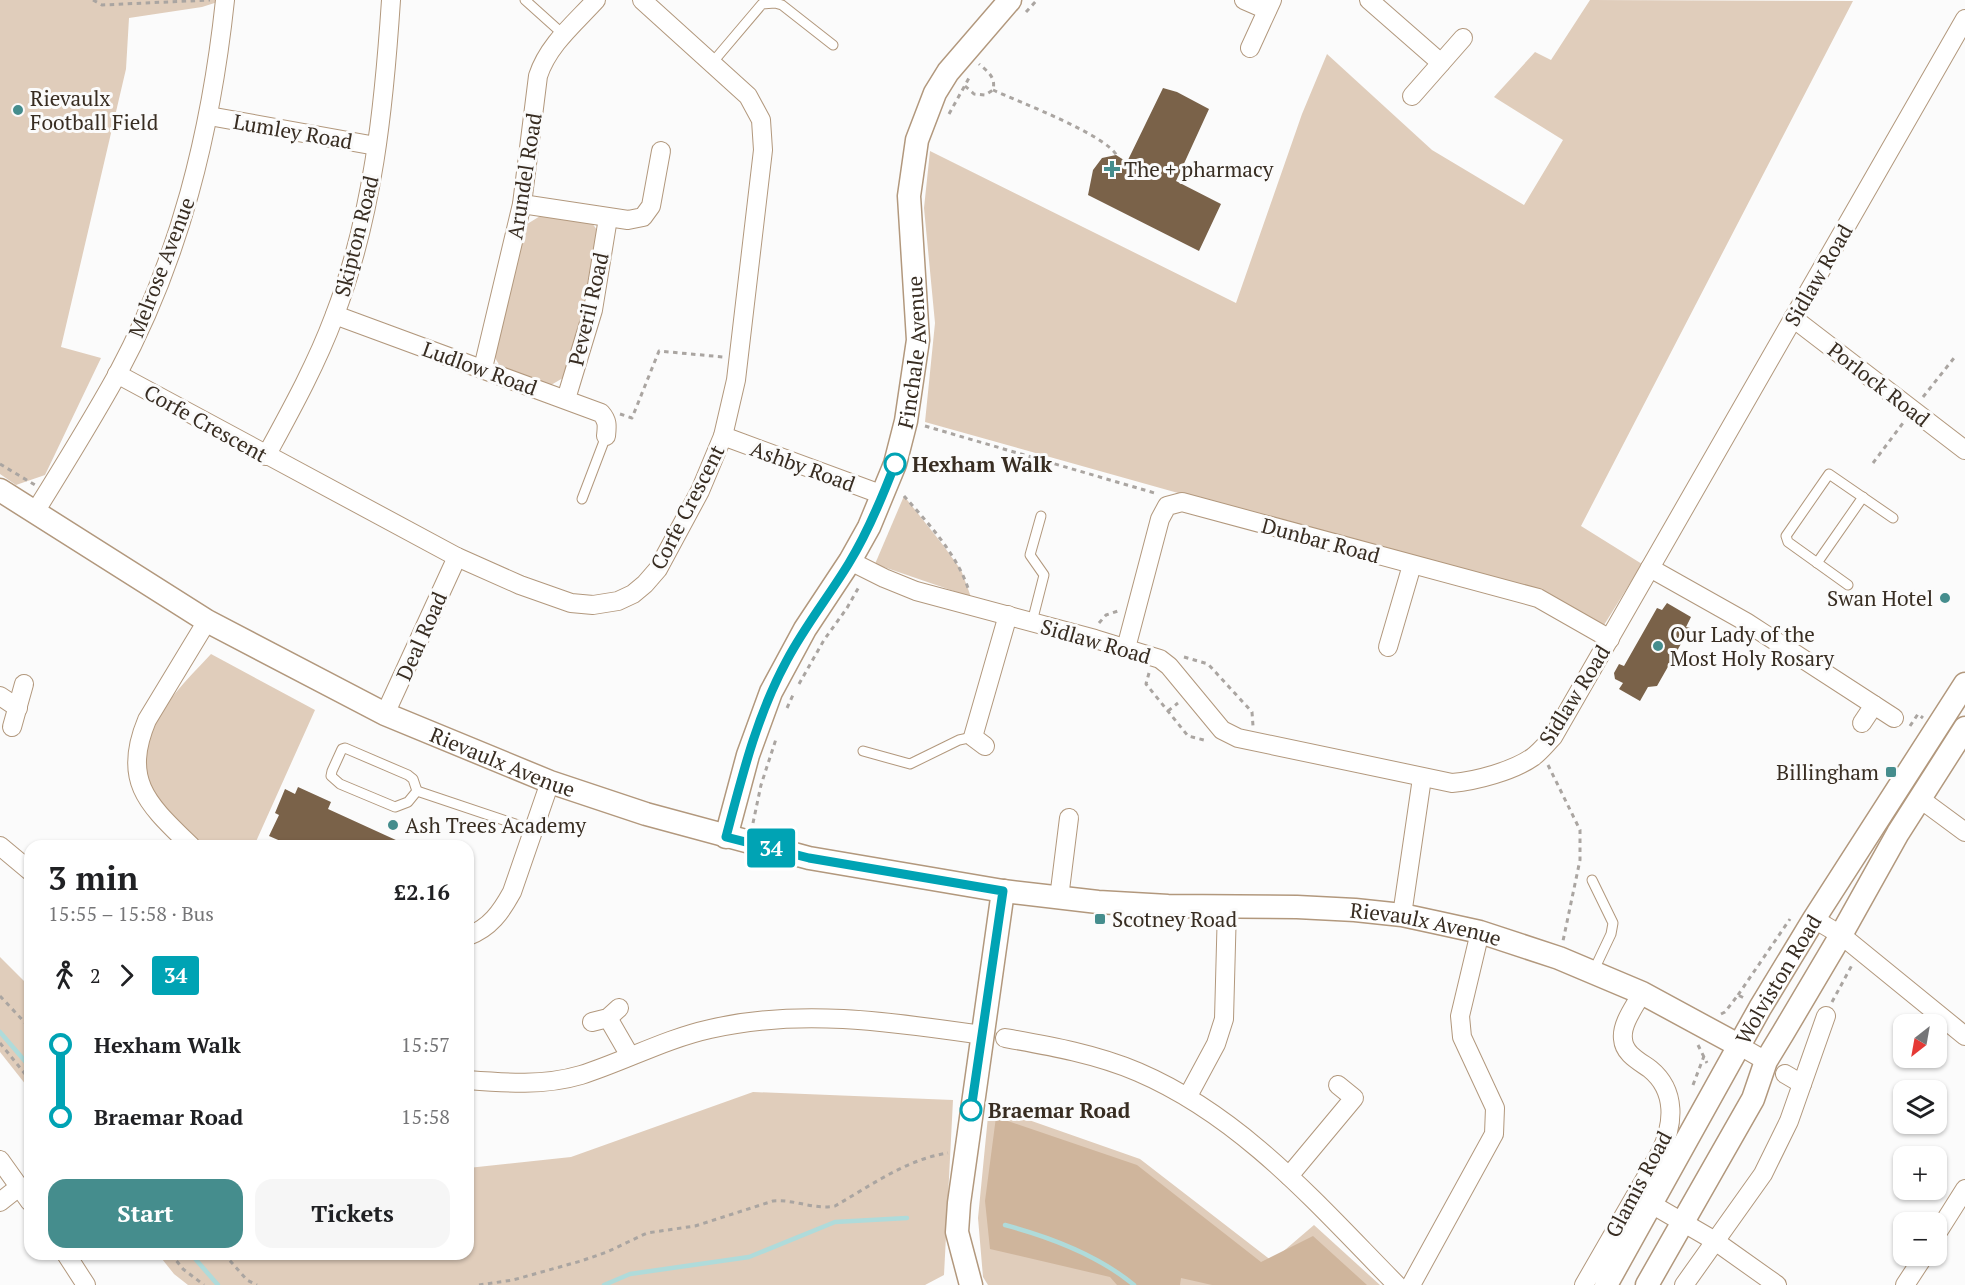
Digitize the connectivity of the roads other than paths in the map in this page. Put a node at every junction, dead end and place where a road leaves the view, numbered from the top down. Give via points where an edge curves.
1 (225, 0) edge
2 (391, 0) edge
3 (525, 0) edge
4 (596, 0) edge
5 (642, 0) edge
6 (1010, 0) edge
7 (1244, 0) edge
8 (1369, 0) edge
9 (1269, 5) edge
10 (1965, 19) edge
11 (564, 35) junction
12 (1463, 38) dead end
13 (833, 45) dead end
14 (1250, 48) dead end
15 (712, 63) junction
16 (1441, 63) junction
17 (1412, 96) dead end
18 (209, 116) junction
19 (376, 146) junction
20 (661, 151) dead end
21 (522, 204) junction
22 (608, 218) junction
23 (335, 315) junction
24 (1793, 318) junction
25 (483, 368) junction
26 (117, 374) junction
27 (566, 399) junction
28 (606, 436) joint
29 (723, 436) junction
30 (1965, 450) edge
31 (266, 456) junction
32 (0, 490) edge
33 (893, 496) junction
34 (1863, 497) junction
35 (582, 499) dead end
36 (35, 512) junction
37 (1041, 516) dead end
38 (1893, 518) dead end
39 (457, 557) junction
40 (850, 561) junction
41 (1817, 563) junction
42 (1412, 565) junction
43 (1650, 568) junction
44 (1848, 585) dead end
45 (1008, 615) junction
46 (207, 621) junction
47 (1032, 622) junction
48 (1610, 639) junction
49 (1388, 647) dead end
50 (1126, 648) junction
51 (24, 684) dead end
52 (1965, 684) edge
53 (0, 696) edge
54 (1874, 705) junction
55 (18, 708) junction
56 (385, 714) junction
57 (1862, 723) dead end
58 (1902, 723) road end
59 (12, 727) dead end
60 (1965, 728) edge
61 (979, 742) joint
62 (863, 752) dead end
63 (1422, 778) junction
64 (550, 782) junction
65 (1901, 785) junction
66 (417, 791) junction
67 (1919, 798) junction
68 (1069, 818) dead end
69 (533, 830) junction
70 (1965, 832) edge
71 (726, 837) junction
72 (185, 840) edge
73 (0, 846) edge
74 (24, 866) edge
75 (1592, 880) dead end
76 (1003, 891) junction
77 (1059, 898) junction
78 (1227, 906) junction
79 (1402, 915) junction
80 (1814, 919) junction
81 (1480, 932) junction
82 (474, 933) edge
83 (1841, 935) junction
84 (1593, 972) junction
85 (1642, 993) junction
86 (606, 1016) dead end
87 (1826, 1016) road end
88 (982, 1035) junction
89 (1965, 1036) edge
90 (1005, 1038) dead end
91 (1738, 1045) junction
92 (630, 1056) junction
93 (1766, 1061) junction
94 (1785, 1074) dead end
95 (474, 1080) edge
96 (1802, 1084) junction
97 (1338, 1085) dead end
98 (1188, 1096) junction
99 (0, 1160) edge
100 (1289, 1176) junction
101 (19, 1187) junction
102 (1965, 1189) edge
103 (24, 1194) edge
104 (0, 1202) edge
105 (1653, 1204) junction
106 (1947, 1218) edge
107 (1683, 1222) junction
108 (1716, 1241) junction
109 (70, 1260) edge
110 (1917, 1266) edge
111 (86, 1285) edge
112 (971, 1285) edge
113 (1397, 1285) edge
114 (1411, 1285) edge
115 (1584, 1285) edge
116 (1606, 1285) edge
117 (1647, 1285) edge
118 (1684, 1285) edge
119 (1777, 1285) edge
120 (1905, 1285) edge

1 - 18 street, Melrose Avenue
2 - 19 street, Skipton Road via 386,80
3 - 11 lane
4 - 11 street, Arundel Road
5 - 15 street, Corfe Crescent
6 - 33 street, Finchale Avenue via 948,72 935,93 917,140 909,195 918,340 895,464
7 - 9 street
8 - 16 street
9 - 14 street
10 - 24 street, Sidlaw Road
11 - 21 street, Arundel Road via 543,62 538,76
12 - 16 street
13 - 15 lane via 782,5 762,4
15 - 29 street, Corfe Crescent via 748,96 761,120 763,150 739,359
16 - 17 street
18 - 19 street, Lumley Road
18 - 26 street, Melrose Avenue via 186,208 165,268
19 - 23 street, Skipton Road via 366,209
20 - 22 street via 651,206 643,217
21 - 22 street
21 - 25 street, Arundel Road
22 - 27 street, Peveril Road via 593,310
23 - 25 street, Ludlow Road
23 - 31 street, Skipton Road via 313,368
24 - 30 street, Porlock Road
24 - 43 street, Sidlaw Road
25 - 27 street, Ludlow Road
26 - 31 street, Corfe Crescent
26 - 36 street, Melrose Avenue
27 - 28 street, Ludlow Road via 602,413 606,418
28 - 35 lane
29 - 33 street, Ashby Road
29 - 39 street, Corfe Crescent via 700,491 658,569 633,594 618,601 570,603
31 - 39 street, Corfe Crescent
32 - 36 street, Rievaulx Avenue
33 - 40 street, Finchale Avenue
34 - 38 lane
34 - 41 lane
34 - 41 lane via 1827,475 1786,536 1788,542
36 - 46 street, Rievaulx Avenue
37 - 47 lane via 1030,555 1044,575
39 - 56 street, Deal Road
40 - 45 street, Sidlaw Road via 916,591
40 - 71 street, Finchale Avenue via 805,629 771,692 748,755
41 - 44 lane
42 - 48 street, Dunbar Road via 1538,598
42 - 49 street
42 - 50 street, Dunbar Road via 1182,502 1167,507 1160,519
43 - 48 street, Sidlaw Road
43 - 54 street via 1746,622
45 - 47 street, Sidlaw Road
45 - 61 street
46 - 56 street, Rievaulx Avenue
46 - 72 street via 147,720 136,764 147,800
47 - 50 street, Sidlaw Road
48 - 63 street, Sidlaw Road via 1541,750 1520,765 1463,782
50 - 63 street, Sidlaw Road via 1157,658 1168,666 1229,735
51 - 55 street
52 - 65 street, Wolviston Road
53 - 55 street
54 - 57 street
54 - 58 street
55 - 59 street
56 - 64 street, Rievaulx Avenue
60 - 67 street, Wolviston Road
61 - 62 lane via 959,740 910,764
63 - 79 street
64 - 69 street
64 - 71 street, Rievaulx Avenue
65 - 67 street
65 - 80 street, Wolviston Road
66 - 66 lane via 408,775 350,748 342,749 332,771 331,776 340,784 395,807 408,802
66 - 69 lane
67 - 70 street
67 - 83 street, Wolviston Road
68 - 77 street
69 - 82 street via 505,905 490,924
71 - 76 street, Rievaulx Avenue via 809,858
73 - 74 street
75 - 84 lane via 1612,923 1611,934
76 - 77 street, Rievaulx Avenue
76 - 88 street
77 - 78 street, Rievaulx Avenue
78 - 79 street, Rievaulx Avenue
78 - 98 street via 1224,1019 1216,1044
79 - 81 street, Rievaulx Avenue
80 - 83 street
80 - 91 street, Wolviston Road
81 - 84 street, Rievaulx Avenue
81 - 114 street via 1460,1016 1462,1037 1495,1108 1494,1134
83 - 89 street
83 - 93 street, Wolviston Road
84 - 85 street, Rievaulx Avenue
85 - 91 street, Rievaulx Avenue
85 - 115 street, Glamis Road via 1624,1028 1623,1042 1631,1055 1665,1087 1671,1118 1669,1132
86 - 92 street
87 - 96 street
88 - 92 street via 887,1022 775,1018 710,1029
88 - 112 street via 957,1232
90 - 98 street via 1063,1048 1137,1071
91 - 93 street, Rievaulx Avenue
91 - 105 street, Wolviston Road
92 - 95 street via 580,1075 546,1082
93 - 107 street, Wolviston Road via 1753,1099
94 - 96 street
96 - 108 street via 1790,1120 1763,1174
97 - 100 street via 1354,1098
98 - 100 street via 1240,1132
99 - 101 street
100 - 113 street
101 - 103 street
101 - 104 street
102 - 106 street
105 - 107 street
105 - 116 street, Wolviston Road
107 - 108 street
107 - 117 street, Wolviston Road
108 - 118 street
108 - 119 street
109 - 111 street
110 - 120 street

